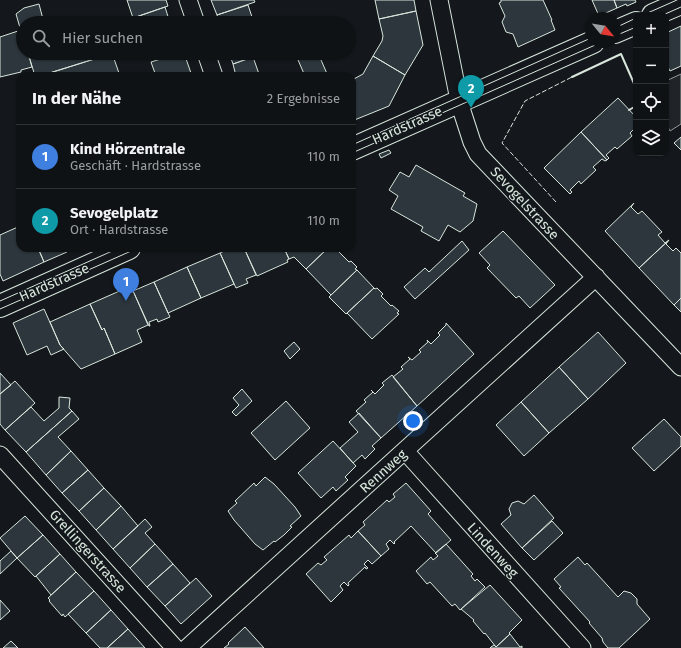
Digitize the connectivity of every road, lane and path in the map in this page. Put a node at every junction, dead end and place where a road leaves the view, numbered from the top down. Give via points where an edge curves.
1 (188, 0) edge
2 (439, 0) edge
3 (681, 3) edge
4 (660, 12) edge
5 (194, 16) edge
6 (633, 24) edge
7 (621, 29) edge
8 (585, 46) edge
9 (208, 60) edge
10 (213, 72) edge
11 (459, 102) junction
12 (356, 147) edge
13 (120, 252) edge
14 (596, 277) junction
15 (0, 306) edge
16 (681, 367) edge
17 (405, 451) junction
18 (0, 455) edge
19 (175, 648) edge
20 (186, 648) edge
21 (582, 648) edge

1 - 5 street
2 - 11 street, Sevogelstrasse
3 - 4 street
6 - 7 street
8 - 11 street, Hardstrasse
9 - 10 street
11 - 12 street, Hardstrasse
11 - 14 street, Sevogelstrasse via 478,154
13 - 15 street, Hardstrasse
14 - 16 street, Sevogelstrasse
14 - 17 street, Rennweg
17 - 20 street, Rennweg
17 - 21 street, Lindenweg
18 - 19 street, Grellingerstrasse

